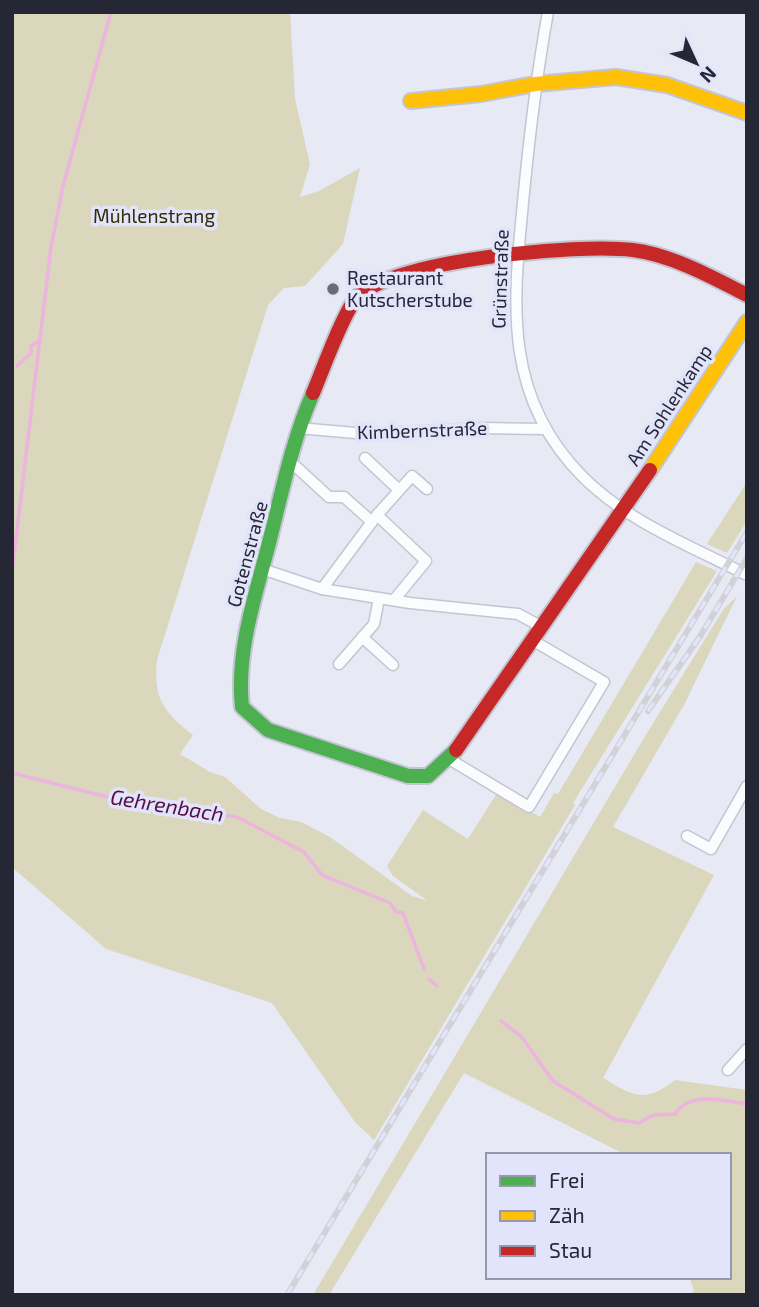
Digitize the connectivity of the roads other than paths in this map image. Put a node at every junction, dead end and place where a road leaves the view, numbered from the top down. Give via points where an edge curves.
1 (548, 12) edge
2 (535, 83) junction
3 (411, 101) dead end
4 (747, 113) edge
5 (518, 254) junction
6 (747, 295) edge
7 (747, 322) edge
8 (299, 428) junction
9 (545, 429) junction
10 (365, 458) dead end
11 (292, 463) junction
12 (427, 489) dead end
13 (399, 490) junction
14 (624, 510) junction
15 (375, 519) junction
16 (262, 569) junction
17 (747, 575) edge
18 (322, 589) junction
19 (379, 598) junction
20 (394, 600) junction
21 (542, 627) junction
22 (362, 638) junction
23 (532, 640) junction
24 (339, 664) dead end
25 (393, 665) dead end
26 (449, 760) junction
27 (747, 786) edge
28 (687, 836) dead end
29 (747, 1049) edge
30 (728, 1070) dead end

1 - 2 street, Grünstraße
2 - 3 street
2 - 4 street via 616,77 667,85
2 - 5 street, Grünstraße
5 - 6 street, Gotenstraße via 634,250 723,281
5 - 8 street, Gotenstraße via 397,275 366,287 354,300
5 - 9 street, Grünstraße via 514,321 530,395
7 - 14 street, Am Sohlenkamp
8 - 9 street, Kimbernstraße via 367,434
8 - 11 street, Gotenstraße
9 - 14 street, Grünstraße via 584,478
10 - 13 street
11 - 15 street via 329,497 344,497
11 - 16 street, Gotenstraße
12 - 13 street via 412,476
13 - 15 street
14 - 17 street, Grünstraße
14 - 21 street, Gotenstraße
15 - 18 street
15 - 20 street via 426,561
16 - 18 street
16 - 26 street, Gotenstraße via 239,681 242,707 268,730 408,776 428,776
18 - 19 street
19 - 20 street
19 - 22 street via 374,624
20 - 21 street via 518,614
21 - 23 street, Gotenstraße
22 - 24 street
22 - 25 street
23 - 26 street, Gotenstraße
23 - 26 street via 604,682 529,807
27 - 28 street via 710,849
29 - 30 street

